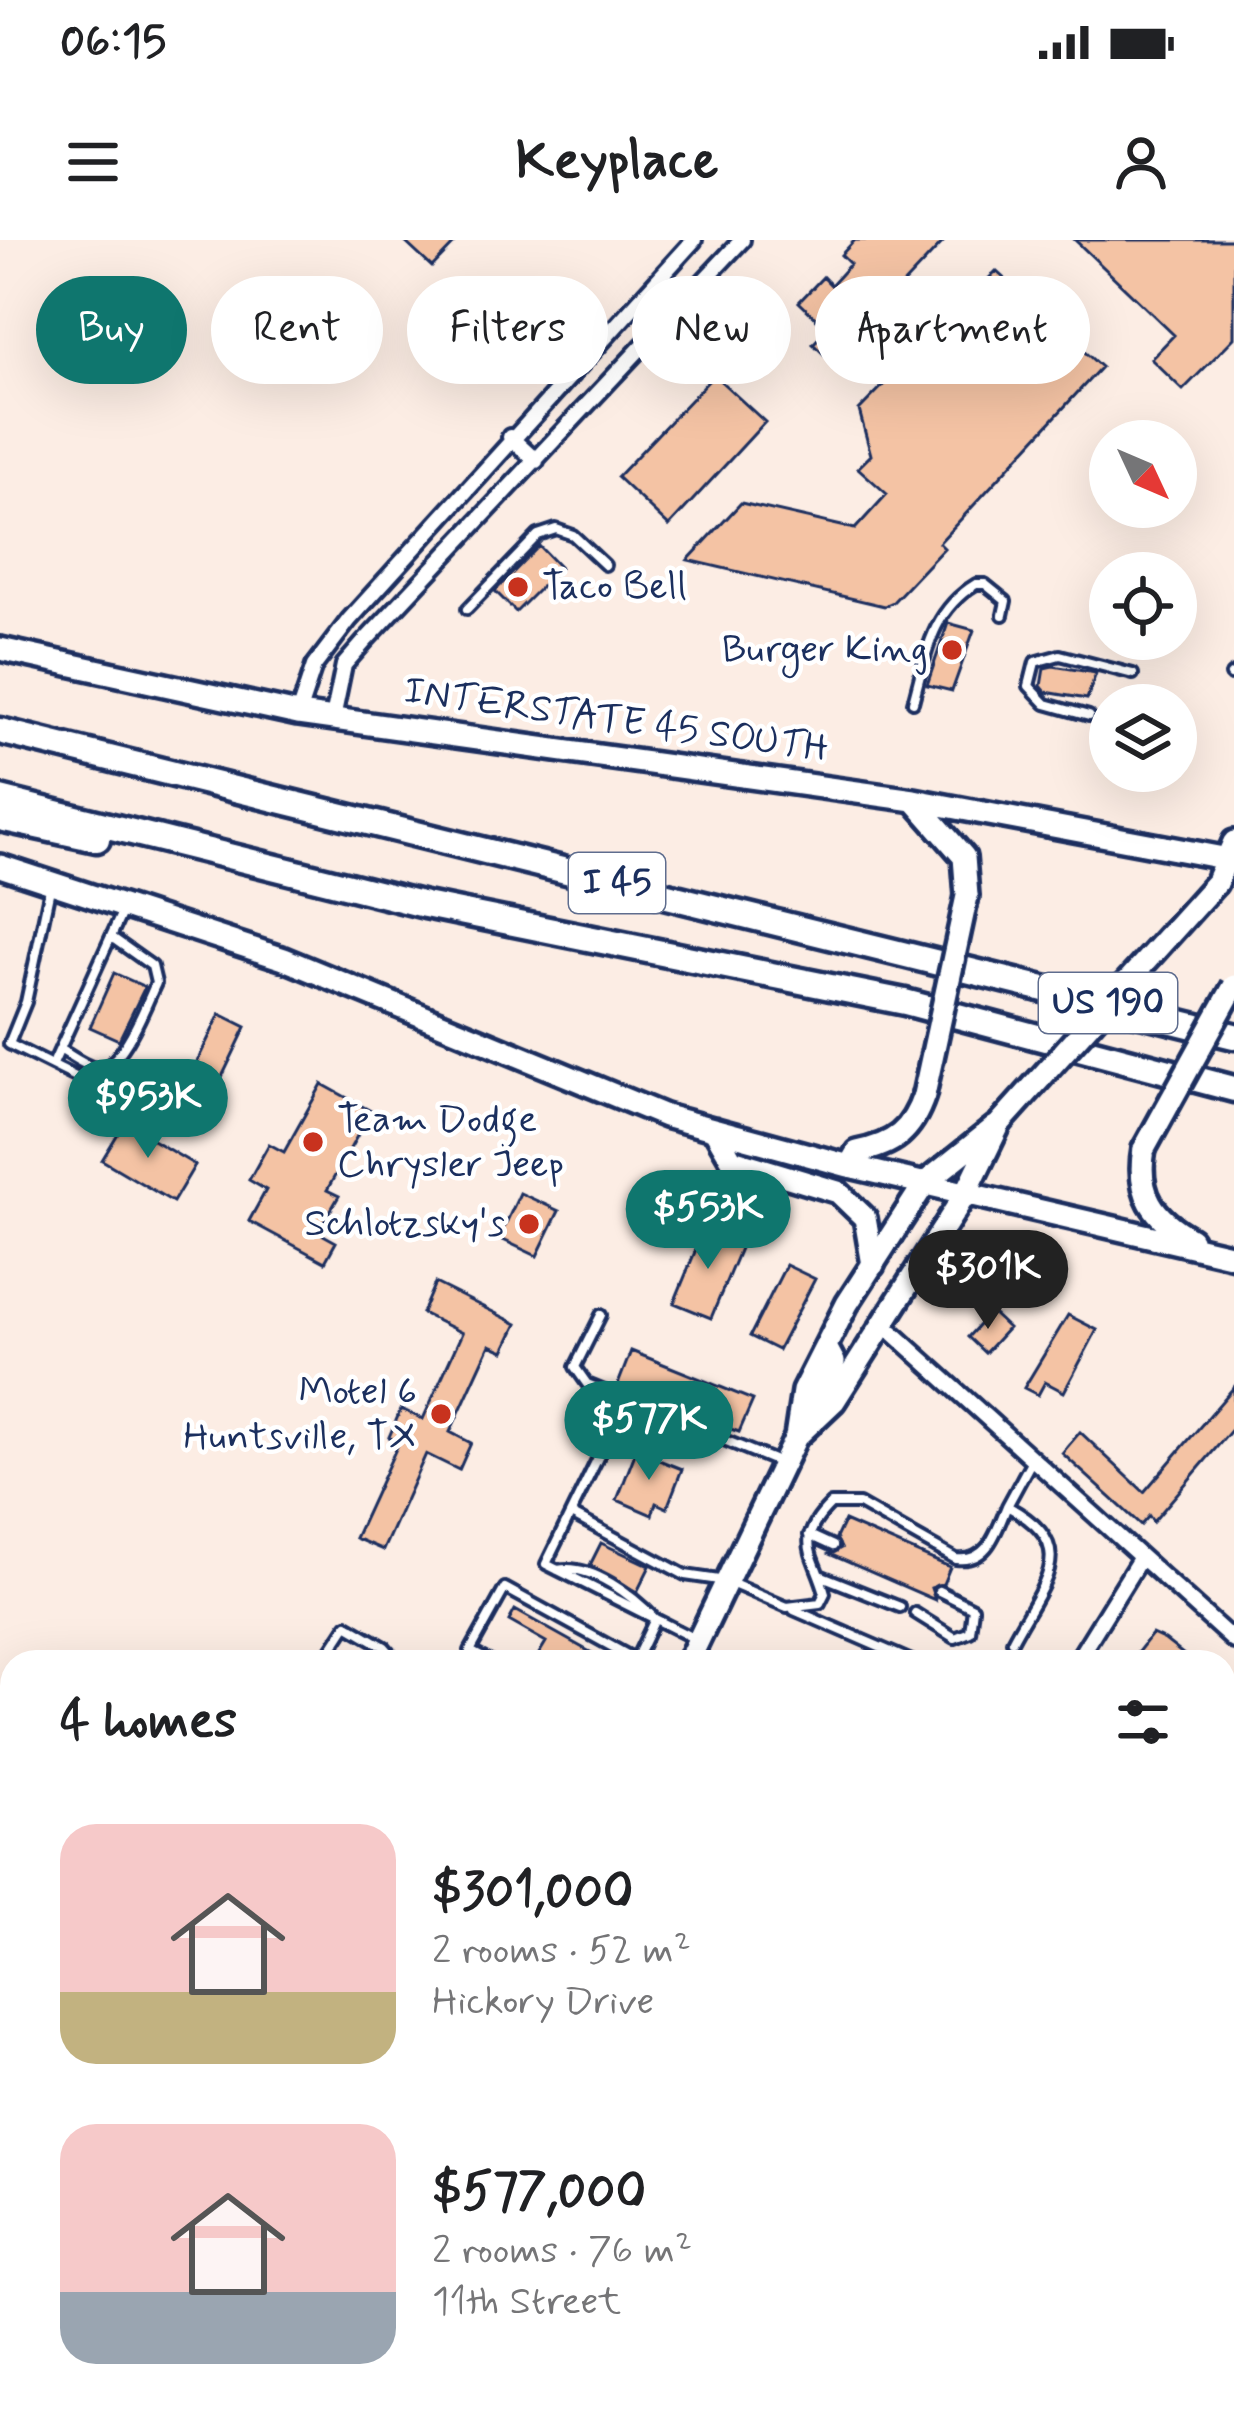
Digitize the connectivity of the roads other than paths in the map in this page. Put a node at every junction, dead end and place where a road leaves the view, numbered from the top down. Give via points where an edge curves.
1 (694, 240) edge
2 (737, 242) edge
3 (510, 436) junction
4 (536, 461) junction
5 (605, 565) dead end
6 (467, 609) dead end
7 (1003, 615) dead end
8 (0, 649) edge
9 (1133, 674) dead end
10 (914, 702) dead end
11 (298, 714) junction
12 (1089, 716) dead end
13 (333, 718) junction
14 (0, 731) edge
15 (0, 799) edge
16 (914, 800) junction
17 (0, 818) edge
18 (1228, 864) edge
19 (0, 866) edge
20 (52, 880) junction
21 (371, 892) junction
22 (125, 903) junction
23 (114, 939) junction
24 (1234, 986) edge
25 (1234, 1036) edge
26 (60, 1049) junction
27 (53, 1064) junction
28 (96, 1088) dead end
29 (1234, 1089) edge
30 (1000, 1124) junction
31 (714, 1129) junction
32 (850, 1166) junction
33 (925, 1183) junction
34 (966, 1193) junction
35 (1208, 1248) junction
36 (1234, 1256) edge
37 (872, 1265) junction
38 (602, 1315) dead end
39 (881, 1322) junction
40 (826, 1347) junction
41 (612, 1430) dead end
42 (796, 1437) junction
43 (1033, 1459) junction
44 (783, 1465) junction
45 (1006, 1506) junction
46 (571, 1514) junction
47 (809, 1535) junction
48 (833, 1546) dead end
49 (1142, 1557) junction
50 (820, 1576) junction
51 (726, 1581) junction
52 (939, 1591) dead end
53 (787, 1607) junction
54 (900, 1607) dead end
55 (915, 1613) dead end
56 (655, 1619) junction
57 (698, 1641) junction
58 (1012, 1641) dead end
59 (1234, 1641) edge
60 (330, 1650) edge
61 (388, 1650) edge
62 (471, 1650) edge
63 (617, 1650) edge
64 (642, 1650) edge
65 (694, 1650) edge
66 (886, 1650) edge
67 (1084, 1650) edge

1 - 3 street
2 - 4 street
3 - 4 street
3 - 11 street via 337,635 314,666
4 - 13 street via 344,664
5 - 6 lane via 556,529 538,535
7 - 10 lane via 1006,601 994,590 976,584 964,591 933,628
8 - 11 main road, INTERSTATE 45 SOUTH
9 - 12 lane via 1060,656 1035,662 1032,694
11 - 13 main road, INTERSTATE 45 SOUTH
13 - 16 main road, INTERSTATE 45 SOUTH
14 - 25 highway, I 45
15 - 21 highway, I 45
16 - 18 main road, INTERSTATE 45 SOUTH
16 - 32 main road, bridge via 964,857 967,896 916,1119 884,1147 857,1152
17 - 21 highway
18 - 30 main road, US 190, bridge
19 - 20 main road
20 - 22 main road
20 - 27 lane via 9,1044
21 - 29 highway, I 45 via 905,1002
22 - 23 lane
22 - 31 main road
23 - 26 lane
23 - 26 lane via 152,966 156,983 110,1065 96,1068
24 - 35 main road, bridge via 1144,1149 1139,1174 1143,1195 1173,1229
26 - 27 lane
27 - 28 lane
30 - 33 main road, US 190
30 - 34 main road
31 - 32 main road
31 - 37 main road via 731,1160 838,1192 860,1210
32 - 33 main road
33 - 34 main road
33 - 37 main road, US 190
34 - 35 main road
34 - 39 main road, US 190
35 - 36 main road
37 - 40 main road, US 190
38 - 44 lane via 575,1367 587,1384
39 - 42 main road, US 190 via 835,1401
39 - 43 street
40 - 42 main road, US 190
40 - 42 main road via 835,1362
41 - 46 lane
42 - 44 main road, US 190
43 - 45 lane
43 - 49 street
44 - 51 main road, US 190
45 - 47 lane via 983,1555 970,1561 842,1501 819,1516
45 - 58 lane via 1053,1545 1054,1563
46 - 51 lane via 685,1575
46 - 56 lane via 546,1564
47 - 48 lane
47 - 50 lane via 807,1556
49 - 59 street
49 - 67 street
50 - 53 lane via 820,1603
50 - 54 lane
51 - 53 lane
51 - 57 main road, US 190
52 - 55 lane via 973,1608 970,1632 955,1639
53 - 66 lane
56 - 57 lane
56 - 64 lane
57 - 65 main road, US 190
60 - 61 lane via 347,1625
62 - 63 lane via 505,1588

